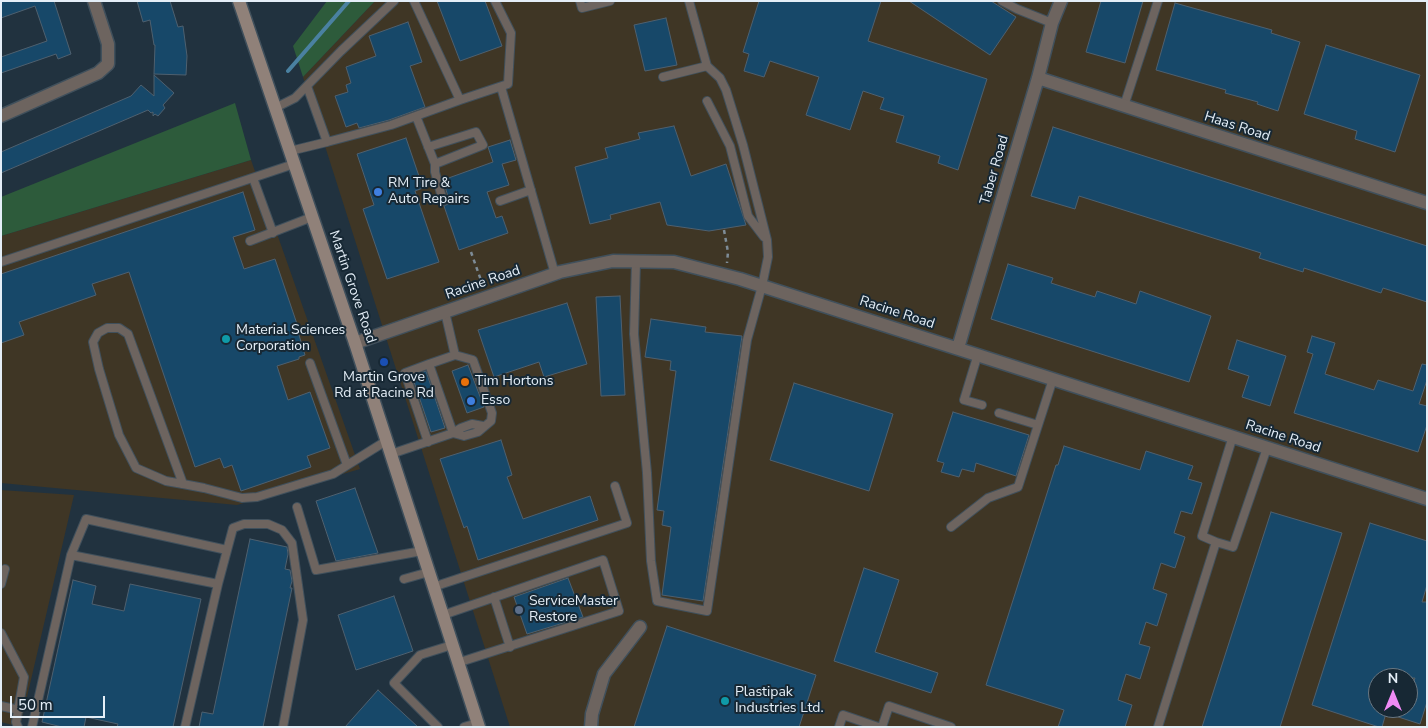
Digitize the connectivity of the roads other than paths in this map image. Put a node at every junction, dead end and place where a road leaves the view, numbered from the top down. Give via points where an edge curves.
1 (94, 1) edge
2 (239, 1) edge
3 (394, 1) edge
4 (414, 1) edge
5 (495, 1) edge
6 (580, 1) edge
7 (610, 1) edge
8 (689, 1) edge
9 (1002, 1) edge
10 (1022, 1) edge
11 (1060, 1) edge
12 (1158, 1) edge
13 (1017, 9) junction
14 (1052, 23) junction
15 (707, 66) junction
16 (663, 76) dead end
17 (1038, 78) junction
18 (307, 86) junction
19 (501, 87) junction
20 (460, 100) junction
21 (707, 101) dead end
22 (1124, 106) junction
23 (275, 108) junction
24 (1, 116) edge
25 (416, 116) junction
26 (327, 142) junction
27 (428, 147) junction
28 (290, 151) junction
29 (294, 164) junction
30 (435, 164) junction
31 (253, 178) junction
32 (531, 190) junction
33 (443, 201) dead end
34 (500, 201) dead end
35 (1427, 203) edge
36 (312, 217) junction
37 (274, 233) junction
38 (767, 240) junction
39 (250, 241) dead end
40 (636, 261) junction
41 (1, 262) edge
42 (555, 274) junction
43 (762, 286) junction
44 (445, 312) junction
45 (355, 343) junction
46 (958, 348) junction
47 (978, 354) junction
48 (455, 355) junction
49 (310, 363) dead end
50 (429, 364) junction
51 (1053, 378) junction
52 (982, 406) dead end
53 (999, 413) dead end
54 (1038, 425) junction
55 (453, 434) junction
56 (1233, 436) junction
57 (386, 441) junction
58 (428, 442) junction
59 (1267, 448) junction
60 (391, 454) junction
61 (348, 465) junction
62 (183, 484) junction
63 (615, 486) dead end
64 (1427, 499) edge
65 (297, 507) dead end
66 (951, 527) dead end
67 (1216, 542) junction
68 (227, 550) junction
69 (422, 551) junction
70 (71, 555) junction
71 (5, 569) dead end
72 (429, 572) junction
73 (404, 579) dead end
74 (1, 584) edge
75 (218, 584) junction
76 (433, 587) junction
77 (494, 597) junction
78 (443, 614) junction
79 (640, 627) dead end
80 (1, 633) edge
81 (452, 646) junction
82 (510, 647) junction
83 (457, 663) junction
84 (1, 706) edge
85 (18, 710) junction
86 (478, 725) edge
87 (18, 727) edge
88 (32, 727) edge
89 (185, 727) edge
90 (283, 727) edge
91 (438, 727) edge
92 (464, 727) edge
93 (591, 727) edge
94 (839, 727) edge
95 (878, 727) edge
96 (882, 727) edge
97 (952, 727) edge
98 (1158, 727) edge

1 - 24 street via 108,44 108,64 98,73
2 - 23 main road, Martin Grove Road
3 - 18 lane
4 - 20 lane
5 - 19 lane via 510,33 508,84
6 - 7 lane via 582,8
8 - 15 lane
9 - 13 lane
10 - 13 lane
11 - 14 street, Taber Road
12 - 22 lane
13 - 14 lane
14 - 17 street, Taber Road
15 - 16 lane
15 - 38 lane via 720,78 726,90
17 - 22 street, Haas Road
17 - 46 street, Taber Road
18 - 23 lane via 295,98
18 - 26 lane
19 - 20 lane
19 - 32 lane
20 - 25 lane
21 - 38 lane via 730,146 748,216
22 - 35 street, Haas Road
23 - 28 main road, Martin Grove Road
25 - 26 lane
25 - 27 lane
26 - 28 lane
27 - 30 lane
27 - 30 lane via 476,132 483,145
28 - 29 main road, Martin Grove Road
29 - 31 lane
29 - 36 main road, Martin Grove Road
30 - 33 lane via 434,172
31 - 37 lane
31 - 41 lane
32 - 34 lane
32 - 42 lane
36 - 37 lane
36 - 45 main road, Martin Grove Road
37 - 39 lane
38 - 43 lane via 768,257
40 - 42 street, Racine Road via 613,261
40 - 43 street, Racine Road via 674,262
40 - 43 lane via 634,334 647,473 651,561 657,601 707,611 748,340
42 - 44 street, Racine Road
43 - 46 street, Racine Road
44 - 45 street, Racine Road
44 - 48 lane
45 - 57 main road, Martin Grove Road
46 - 47 street, Racine Road
47 - 51 street, Racine Road
47 - 52 lane via 964,400
48 - 50 lane
48 - 55 lane via 473,360 492,413 491,421 478,432 464,436
49 - 61 lane
50 - 55 lane via 442,412
50 - 58 lane via 405,373 423,419
51 - 54 lane
51 - 56 street, Racine Road
53 - 54 lane
54 - 66 lane via 1018,487 988,498
55 - 58 lane
56 - 59 street, Racine Road
56 - 67 lane via 1202,536
57 - 60 main road, Martin Grove Road
57 - 61 lane
58 - 60 lane
59 - 64 street, Racine Road
59 - 67 lane via 1233,547
60 - 69 main road, Martin Grove Road
61 - 62 lane via 333,474 258,497 242,498
62 - 62 lane via 166,481 136,468 119,435 99,369 94,342 98,333 108,328 119,328 128,334
63 - 76 lane via 627,523
65 - 69 lane via 316,570
67 - 98 lane
68 - 70 lane via 86,519
68 - 75 lane
68 - 90 lane via 233,528 244,524 268,524 282,530 292,544 303,620
69 - 72 main road, Martin Grove Road
70 - 75 lane
70 - 88 lane
71 - 74 lane
72 - 73 lane
72 - 76 main road, Martin Grove Road
75 - 89 lane
76 - 78 main road, Martin Grove Road
77 - 78 lane
77 - 82 lane
77 - 82 lane via 603,560 620,611
78 - 81 main road, Martin Grove Road
79 - 93 street via 604,674
80 - 85 lane via 24,678
81 - 83 main road, Martin Grove Road
81 - 91 lane via 420,655 394,683
82 - 83 lane
83 - 86 main road, Martin Grove Road
84 - 85 lane
85 - 87 lane
86 - 92 lane
94 - 95 lane via 843,715
96 - 97 lane via 889,706

